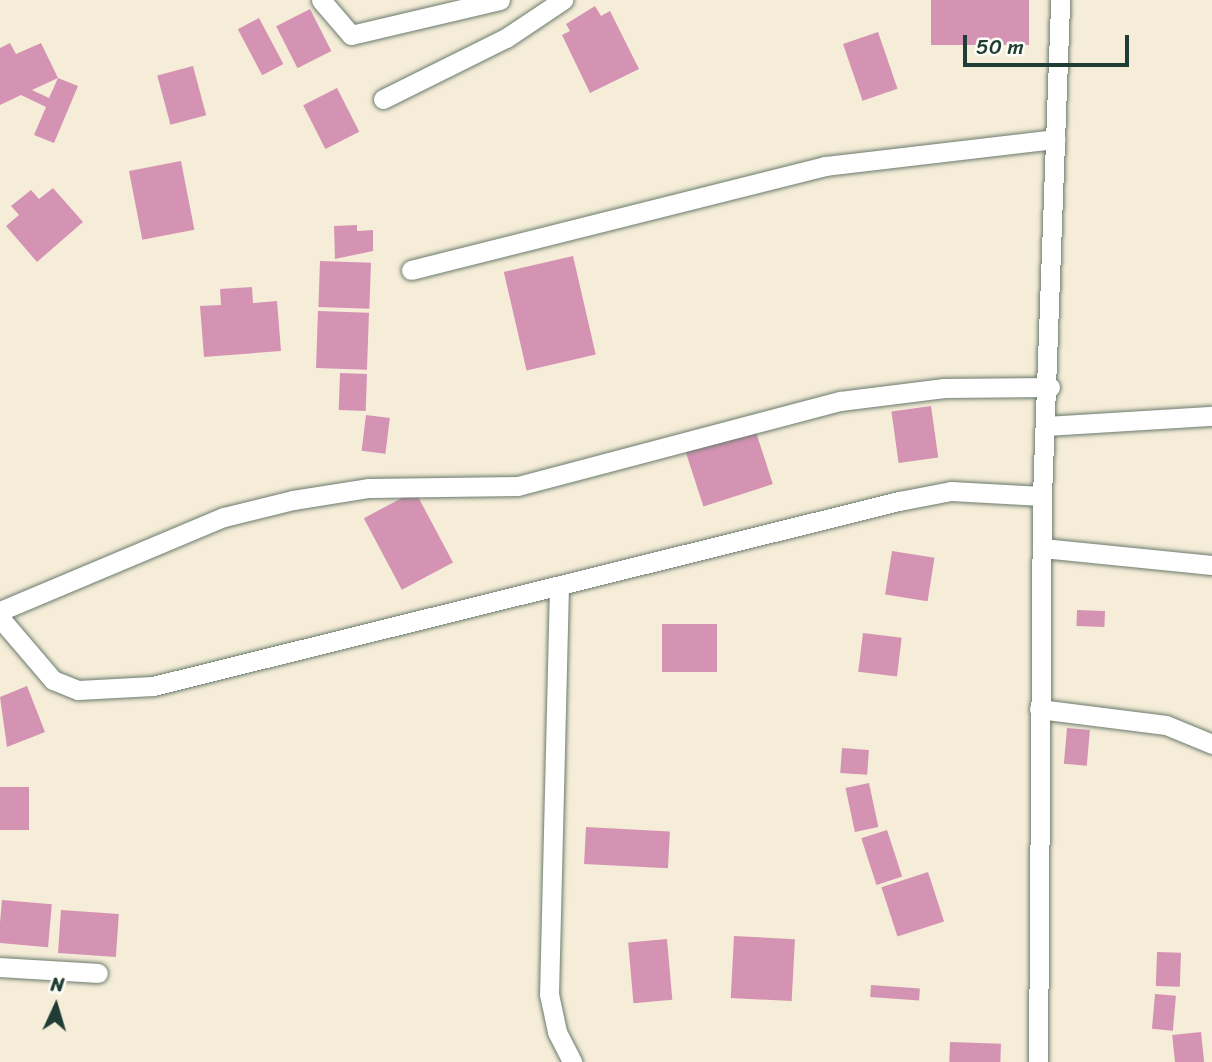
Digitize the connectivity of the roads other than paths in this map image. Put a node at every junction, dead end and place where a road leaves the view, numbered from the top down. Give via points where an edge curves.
1 (321, 0) edge
2 (500, 0) edge
3 (563, 0) edge
4 (1060, 0) edge
5 (383, 99) dead end
6 (1055, 139) junction
7 (411, 270) dead end
8 (1050, 387) junction
9 (1212, 416) edge
10 (1047, 426) junction
11 (1042, 496) junction
12 (1042, 548) junction
13 (1212, 565) edge
14 (559, 586) junction
15 (0, 611) edge
16 (0, 618) edge
17 (1039, 709) junction
18 (1212, 744) edge
19 (0, 967) edge
20 (98, 973) dead end
21 (572, 1062) edge
22 (1038, 1062) edge

1 - 2 street via 351,35
3 - 5 street via 506,38
4 - 6 street
6 - 7 street via 825,166
6 - 8 street
8 - 10 street
8 - 15 street via 944,388 840,401 518,486 369,488 293,500 225,517
9 - 10 street
10 - 11 street
11 - 12 street
11 - 14 street via 951,491 912,498
12 - 13 street
12 - 17 street
14 - 16 street via 153,686 108,691 53,680
14 - 21 street via 549,994 556,1032
17 - 18 street via 1167,725
17 - 22 street
19 - 20 street

